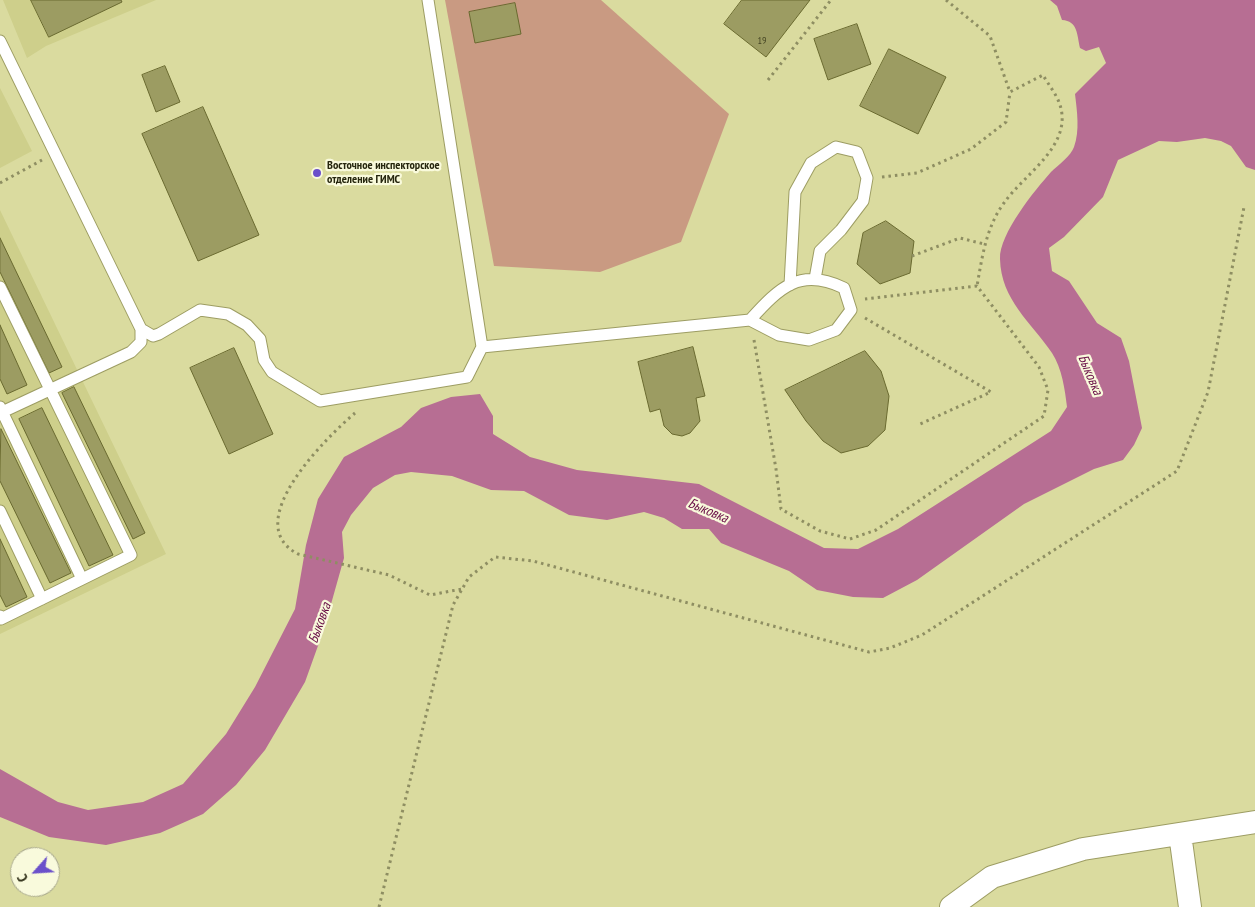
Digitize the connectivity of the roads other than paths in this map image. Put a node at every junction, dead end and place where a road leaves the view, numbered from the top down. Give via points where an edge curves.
1 (428, 0) edge
2 (0, 41) edge
3 (815, 279) junction
4 (790, 285) junction
5 (0, 287) edge
6 (750, 320) junction
7 (141, 329) junction
8 (482, 347) junction
9 (50, 390) junction
10 (1, 410) edge
11 (0, 511) edge
12 (82, 579) junction
13 (42, 599) junction
14 (0, 616) edge
15 (1255, 822) edge
16 (1180, 834) junction
17 (951, 907) edge
18 (1190, 907) edge

1 - 8 lane
2 - 7 lane
3 - 4 lane via 804,278
3 - 4 lane via 820,251 842,230 863,200 867,178 857,152 836,147 811,163 795,192
3 - 6 lane via 827,280 844,288 849,306 836,330 809,340 779,335
4 - 6 lane via 765,303
5 - 9 lane
6 - 8 lane
7 - 8 lane via 153,336 200,310 228,314 260,339 264,360 272,372 320,401 467,377
7 - 9 lane via 141,342 131,352
9 - 10 lane
9 - 12 lane via 131,556
10 - 12 lane
11 - 13 lane
12 - 13 lane
13 - 14 lane via 1,619
15 - 16 street
16 - 17 street via 1083,848 992,877
16 - 18 street

